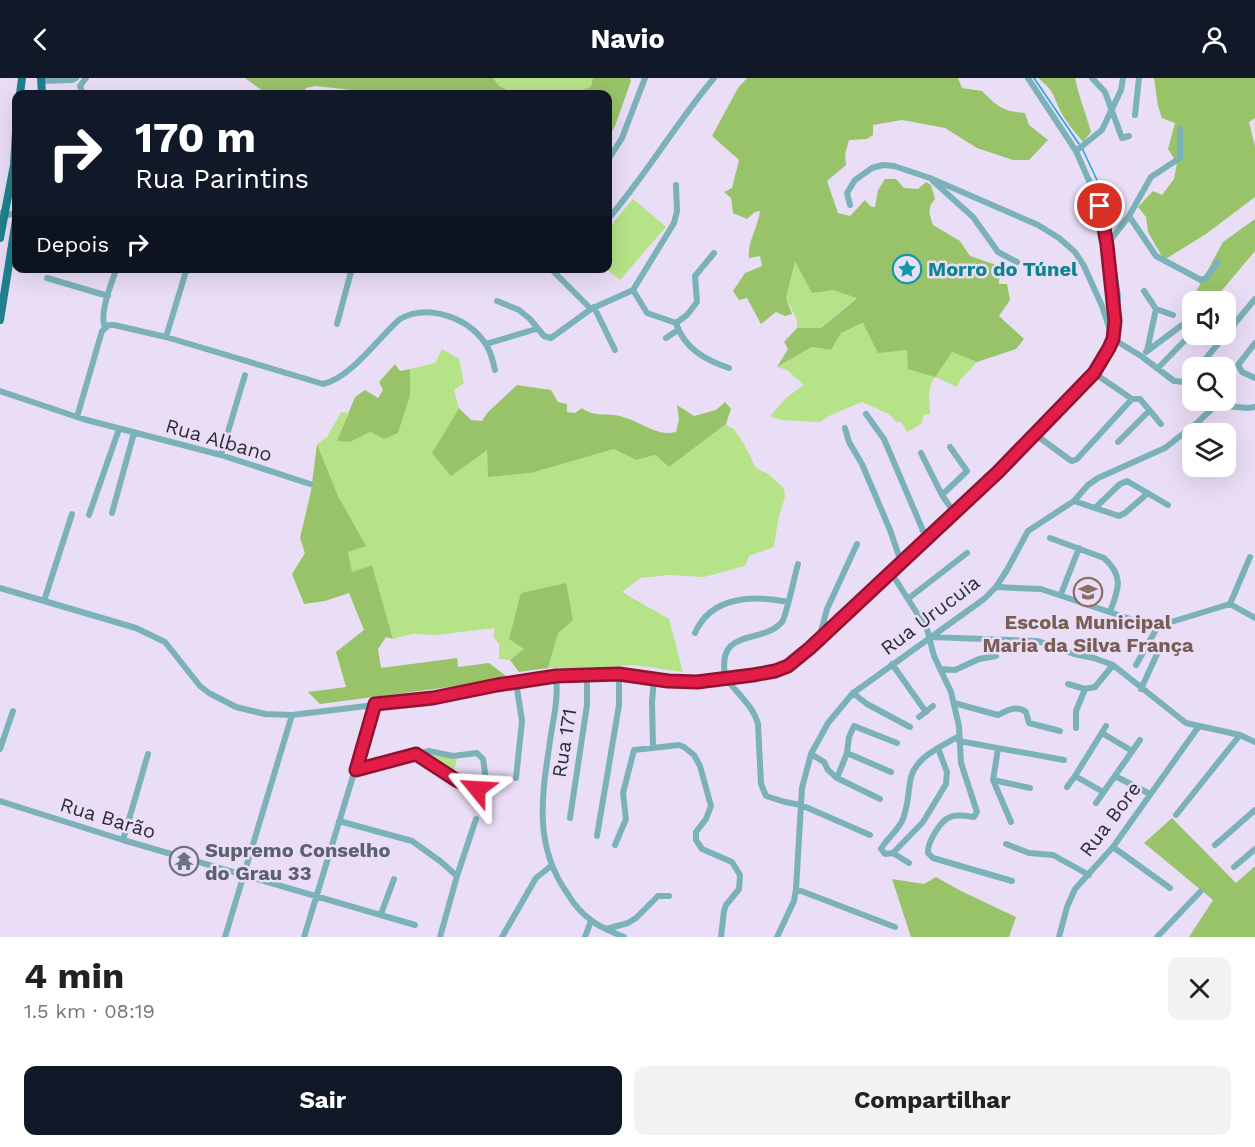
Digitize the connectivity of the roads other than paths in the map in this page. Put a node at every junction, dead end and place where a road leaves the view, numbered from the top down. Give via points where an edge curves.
1 (76, 78) edge
2 (645, 78) edge
3 (714, 78) edge
4 (1028, 78) edge
5 (1092, 78) edge
6 (1123, 78) edge
7 (1139, 78) edge
8 (41, 80) edge
9 (1112, 110) junction
10 (1135, 115) dead end
11 (1180, 129) dead end
12 (1129, 136) dead end
13 (614, 151) joint
14 (1076, 151) junction
15 (612, 154) edge
16 (12, 173) edge
17 (930, 178) junction
18 (676, 185) dead end
19 (850, 205) dead end
20 (2, 214) edge
21 (612, 214) edge
22 (1128, 216) junction
23 (0, 238) edge
24 (1107, 245) junction
25 (714, 253) dead end
26 (1017, 262) dead end
27 (1218, 262) dead end
28 (12, 266) edge
29 (115, 273) edge
30 (186, 273) edge
31 (351, 273) edge
32 (555, 273) edge
33 (47, 278) dead end
34 (633, 290) junction
35 (1144, 291) dead end
36 (108, 296) junction
37 (1255, 299) edge
38 (497, 301) dead end
39 (592, 308) junction
40 (1156, 309) junction
41 (1173, 315) dead end
42 (0, 320) edge
43 (1236, 321) edge
44 (337, 324) dead end
45 (1182, 325) dead end
46 (677, 327) junction
47 (105, 328) junction
48 (536, 329) junction
49 (166, 338) junction
50 (666, 338) dead end
51 (1113, 339) junction
52 (1182, 343) edge
53 (1255, 343) edge
54 (486, 344) junction
55 (1216, 345) edge
56 (615, 350) dead end
57 (1144, 354) junction
58 (1207, 357) edge
59 (729, 368) dead end
60 (1158, 368) junction
61 (495, 370) dead end
62 (1094, 373) junction
63 (245, 375) dead end
64 (1255, 378) edge
65 (1182, 382) edge
66 (0, 392) edge
67 (1132, 399) junction
68 (1255, 406) edge
69 (1149, 411) junction
70 (866, 414) dead end
71 (77, 417) junction
72 (1161, 424) dead end
73 (845, 428) dead end
74 (118, 429) junction
75 (134, 433) junction
76 (1035, 435) junction
77 (1118, 442) dead end
78 (950, 447) dead end
79 (921, 453) dead end
80 (221, 455) junction
81 (310, 484) dead end
82 (1148, 493) junction
83 (942, 495) junction
84 (1074, 501) junction
85 (1168, 505) dead end
86 (1095, 508) junction
87 (112, 513) dead end
88 (72, 514) dead end
89 (955, 514) junction
90 (89, 515) dead end
91 (1050, 538) dead end
92 (927, 540) junction
93 (857, 544) dead end
94 (1079, 548) junction
95 (968, 553) dead end
96 (1250, 557) dead end
97 (798, 564) dead end
98 (902, 565) junction
99 (892, 574) junction
100 (996, 587) junction
101 (0, 588) edge
102 (1061, 594) junction
103 (909, 598) junction
104 (44, 601) junction
105 (788, 602) junction
106 (1230, 604) junction
107 (1110, 612) junction
108 (1255, 618) edge
109 (1158, 626) junction
110 (694, 633) dead end
111 (930, 637) junction
112 (819, 639) junction
113 (1157, 654) dead end
114 (996, 656) dead end
115 (892, 664) junction
116 (1136, 664) dead end
117 (1113, 665) junction
118 (940, 669) junction
119 (587, 674) junction
120 (619, 674) junction
121 (556, 676) junction
122 (654, 678) junction
123 (726, 678) junction
124 (516, 682) junction
125 (1068, 684) dead end
126 (1085, 689) junction
127 (1141, 689) junction
128 (854, 693) junction
129 (954, 703) junction
130 (375, 704) junction
131 (933, 706) dead end
132 (13, 711) dead end
133 (926, 712) junction
134 (292, 715) junction
135 (919, 717) dead end
136 (1106, 726) dead end
137 (1199, 726) junction
138 (910, 727) dead end
139 (1076, 729) dead end
140 (1060, 730) dead end
141 (1102, 733) junction
142 (1240, 735) junction
143 (959, 739) junction
144 (1140, 740) dead end
145 (1255, 742) edge
146 (897, 743) dead end
147 (653, 747) junction
148 (938, 748) junction
149 (0, 749) edge
150 (998, 749) junction
151 (1132, 751) junction
152 (847, 753) junction
153 (148, 754) dead end
154 (416, 754) junction
155 (812, 754) junction
156 (1064, 760) dead end
157 (356, 770) junction
158 (891, 772) dead end
159 (1075, 776) junction
160 (1115, 776) junction
161 (516, 778) dead end
162 (837, 778) junction
163 (993, 780) junction
164 (1067, 787) dead end
165 (1030, 788) dead end
166 (1103, 792) junction
167 (1150, 794) junction
168 (880, 800) dead end
169 (0, 801) edge
170 (1096, 803) dead end
171 (801, 805) junction
172 (1255, 810) edge
173 (1176, 815) dead end
174 (570, 818) dead end
175 (476, 819) dead end
176 (339, 820) junction
177 (1011, 822) dead end
178 (870, 835) dead end
179 (597, 836) dead end
180 (123, 840) junction
181 (1006, 844) dead end
182 (615, 845) dead end
183 (1215, 845) dead end
184 (1113, 847) junction
185 (1255, 849) edge
186 (893, 853) junction
187 (909, 863) dead end
188 (551, 866) junction
189 (1234, 867) dead end
190 (244, 875) junction
191 (1089, 875) junction
192 (457, 876) junction
193 (394, 879) dead end
194 (1012, 881) dead end
195 (1170, 888) dead end
196 (796, 889) junction
197 (1200, 892) dead end
198 (669, 896) dead end
199 (316, 897) junction
200 (381, 914) junction
201 (591, 921) junction
202 (415, 925) dead end
203 (895, 927) dead end
204 (606, 929) junction
205 (225, 937) edge
206 (304, 937) edge
207 (440, 937) edge
208 (502, 937) edge
209 (585, 937) edge
210 (624, 937) edge
211 (721, 937) edge
212 (777, 937) edge
213 (1059, 937) edge
214 (1157, 937) edge

1 - 8 street
2 - 13 street
3 - 21 street
4 - 14 street
5 - 9 street via 1105,92
6 - 9 street
7 - 10 street
9 - 12 street via 1122,138
9 - 14 street via 1101,130
11 - 22 street via 1180,159 1151,177
13 - 15 street
14 - 24 street via 1100,206
16 - 20 main road
17 - 19 street via 894,166 872,168 849,188
17 - 26 street via 973,218 992,246
17 - 51 street via 1038,225 1075,252 1102,306
18 - 34 street via 674,223
20 - 23 main road
22 - 24 street
22 - 27 street via 1161,260 1202,280
24 - 51 street
25 - 46 street via 695,276 697,302
28 - 42 main road
29 - 36 street
30 - 49 street
31 - 44 street
32 - 39 street
33 - 36 street
34 - 39 street
34 - 46 street via 647,313
35 - 40 street
36 - 47 street
37 - 43 street
38 - 48 street via 519,310
39 - 48 street via 550,338
39 - 56 street
40 - 41 street
40 - 57 street
45 - 57 street
46 - 50 street
46 - 59 street via 703,357
47 - 49 street via 114,325
47 - 71 street
48 - 54 street
49 - 54 street via 323,384 359,361 406,315 445,315 477,333
51 - 57 street
51 - 62 street
52 - 60 street
53 - 64 street via 1240,361 1239,369
54 - 61 street
55 - 58 street
57 - 60 street
60 - 65 street via 1173,381
62 - 67 street
62 - 76 street
63 - 80 street
66 - 71 street, Rua Albano
67 - 69 street via 1140,399
67 - 76 street via 1074,461
68 - 84 street, Rua Urucuia via 1216,405 1164,448 1098,478
69 - 72 street
69 - 77 street
70 - 92 street via 884,439
71 - 74 street, Rua Albano
73 - 98 street
74 - 75 street, Rua Albano
74 - 90 street
75 - 80 street, Rua Albano
75 - 87 street
76 - 89 street
78 - 83 street via 968,469
79 - 83 street
80 - 81 street, Rua Albano
82 - 85 street
82 - 86 street via 1122,516
82 - 86 street via 1124,482
83 - 89 street
84 - 86 street
84 - 100 street, Rua Urucuia via 1028,531
88 - 104 street
89 - 92 street
91 - 94 street
92 - 98 street
93 - 112 street via 827,609
94 - 102 street
94 - 107 street via 1104,558 1116,572 1119,588
95 - 103 street
96 - 106 street
97 - 105 street
98 - 99 street
99 - 103 street
99 - 112 street
100 - 102 street
100 - 111 street, Rua Urucuia
101 - 104 street
102 - 107 street
103 - 111 street
104 - 134 street via 156,636 175,652 200,686 222,701 251,712
105 - 110 street via 755,598 732,601 705,616
105 - 123 street via 781,623 728,648 724,662
106 - 108 street
106 - 109 street
107 - 109 street
109 - 116 street
111 - 115 street, Rua Urucuia
111 - 117 street via 1038,641
111 - 118 street
112 - 123 street via 781,668
113 - 127 street
114 - 118 street via 955,670
115 - 128 street, Rua Urucuia
115 - 133 street
117 - 126 street via 1095,687
117 - 127 street
118 - 129 street
119 - 120 street
119 - 121 street
119 - 174 street, Rua 171 via 588,705
120 - 122 street
120 - 179 street via 619,705
121 - 124 street
121 - 188 street via 555,718 542,808 542,834
122 - 123 street via 697,682
122 - 147 street
123 - 171 street via 756,714 762,790 772,799
124 - 130 street via 433,698
124 - 161 street via 522,721
125 - 126 street
126 - 139 street via 1076,711
127 - 137 street via 1178,719
128 - 138 street
128 - 155 street, Rua Urucuia via 828,723
129 - 140 street via 999,715 1019,709 1026,712 1029,723
129 - 143 street
130 - 134 street
130 - 157 street
131 - 133 street
132 - 149 street
133 - 135 street
134 - 190 street
136 - 141 street
137 - 142 street
137 - 167 street, Rua Bore
141 - 151 street, Rua Bore
141 - 159 street
142 - 145 street
142 - 173 street
143 - 148 street
143 - 150 street
143 - 194 street via 961,763 977,812 974,817 956,815 947,819 928,853 933,858
144 - 151 street, Rua Bore
146 - 152 street via 855,726
147 - 182 street via 633,752 623,793 626,819
147 - 211 street via 679,745 694,755 711,806 696,832 696,840 702,849 732,862 740,875 739,889 724,911
148 - 186 street via 947,772 946,784 923,822
148 - 186 street via 920,761 912,775 903,819 881,849 885,854
150 - 156 street
150 - 163 street
151 - 160 street, Rua Bore
152 - 158 street
152 - 162 street
153 - 180 street
154 - 154 street via 456,780 477,789 488,786 483,759 477,753
154 - 157 street
155 - 162 street
155 - 171 street, Rua Urucuia
157 - 176 street
159 - 164 street
159 - 166 street, Rua Bore
160 - 166 street, Rua Bore
160 - 167 street
162 - 168 street
163 - 165 street
163 - 177 street
166 - 170 street, Rua Bore
167 - 184 street, Rua Bore
169 - 180 street, Rua Barão
171 - 178 street
171 - 196 street, Rua Urucuia
172 - 183 street
175 - 192 street
176 - 192 street via 412,841
176 - 199 street
180 - 190 street, Rua Barão
181 - 191 street via 1029,853 1053,855
184 - 191 street, Rua Bore
184 - 195 street
185 - 189 street
186 - 187 street
188 - 201 street via 573,903
188 - 208 street via 536,878
190 - 199 street, Rua Barão
190 - 205 street
191 - 213 street, Rua Bore via 1075,889
192 - 207 street
193 - 200 street
196 - 203 street
196 - 212 street, Rua Urucuia
197 - 214 street
198 - 204 street via 658,896 636,918
199 - 200 street, Rua Barão
199 - 206 street
200 - 202 street, Rua Barão
201 - 204 street
201 - 209 street
204 - 210 street

